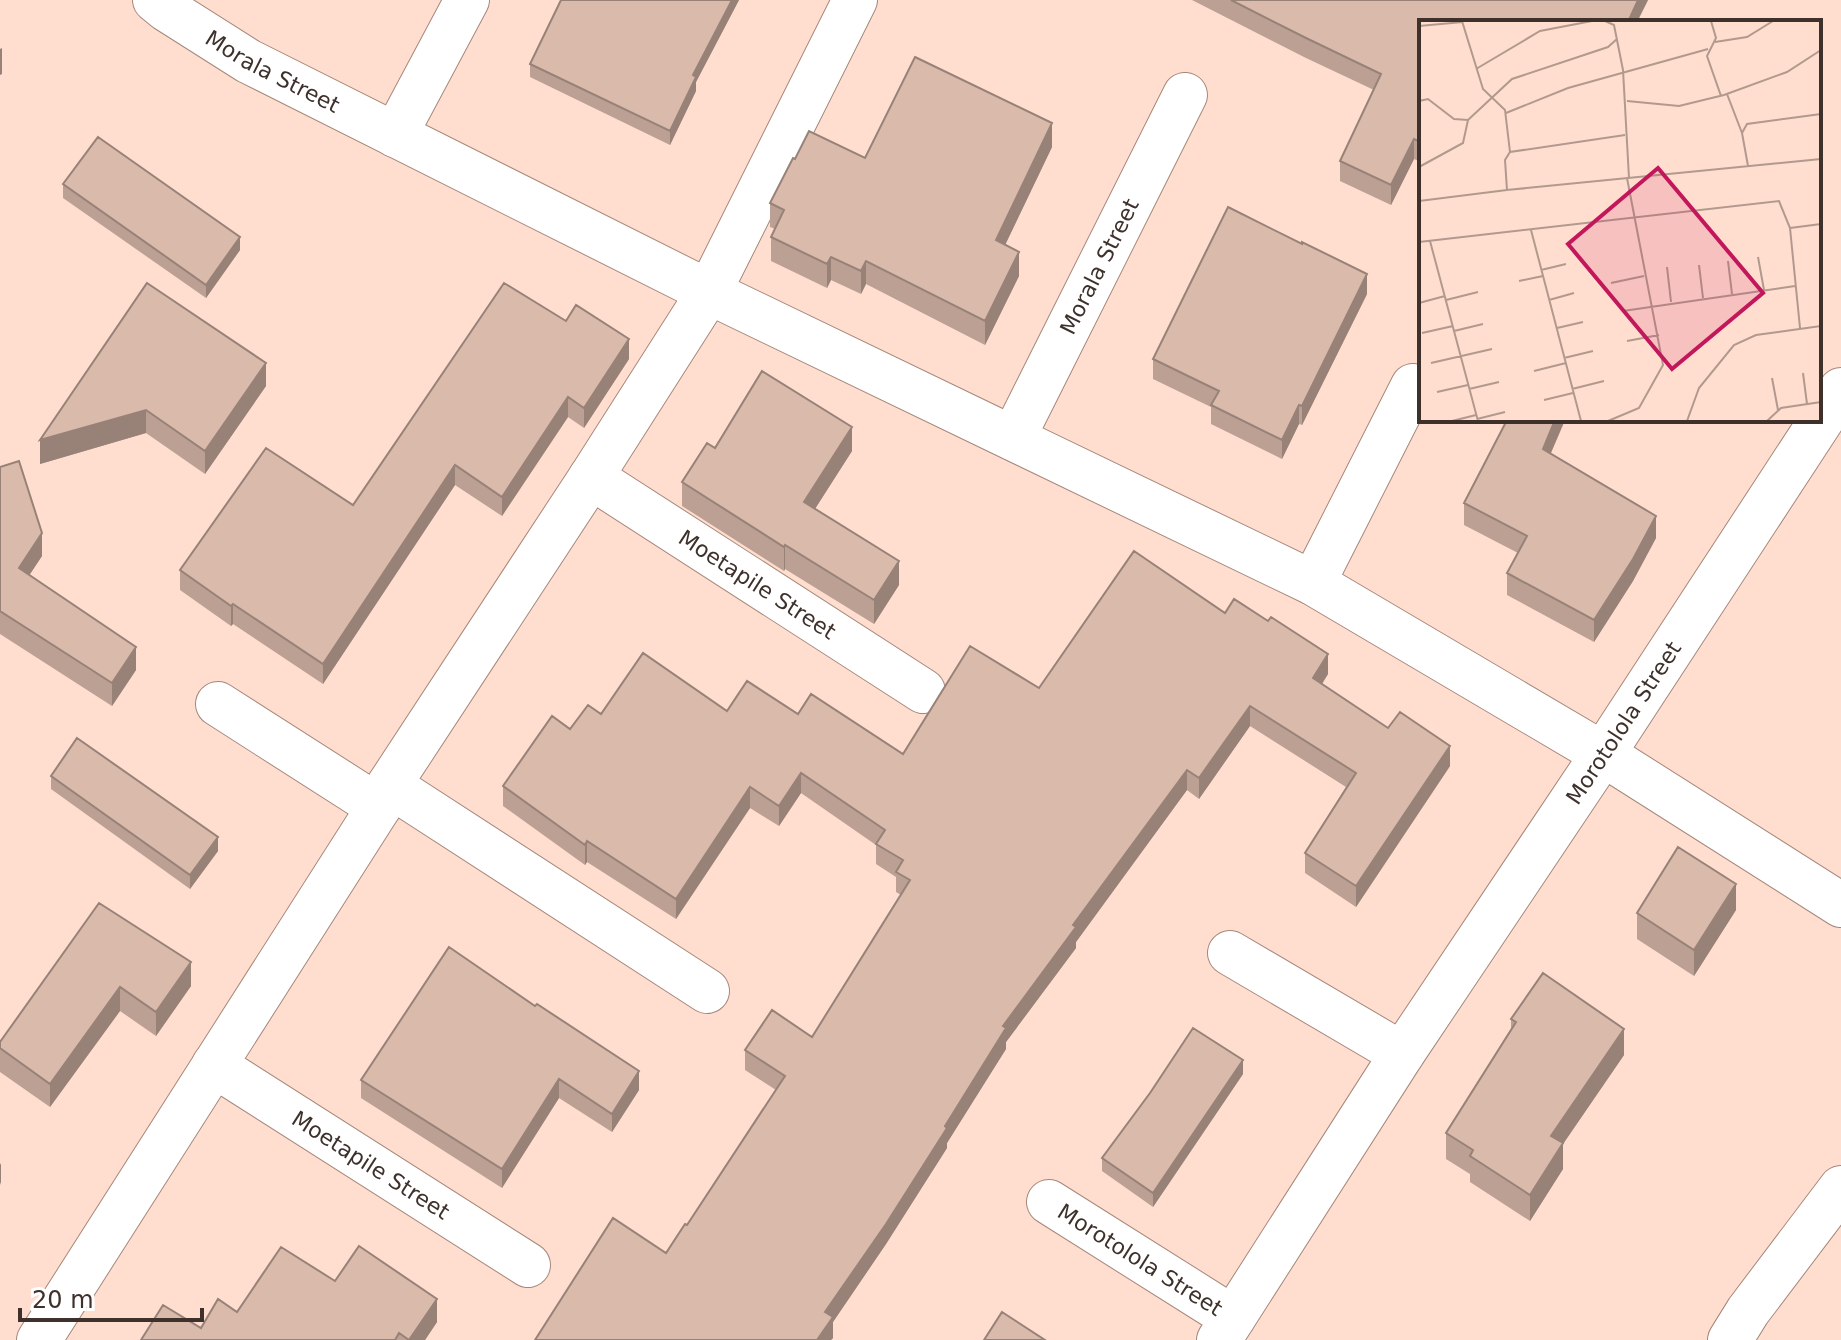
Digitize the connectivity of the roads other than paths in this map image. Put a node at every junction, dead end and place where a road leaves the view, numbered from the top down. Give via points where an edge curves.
1 (155, 0) edge
2 (467, 0) edge
3 (855, 0) edge
4 (1185, 95) dead end
5 (395, 135) junction
6 (709, 292) junction
7 (1413, 386) dead end
8 (1841, 390) edge
9 (1821, 421) edge
10 (1820, 422) edge
11 (1013, 438) junction
12 (591, 477) junction
13 (1313, 583) junction
14 (923, 691) dead end
15 (218, 704) dead end
16 (1603, 754) junction
17 (384, 796) junction
18 (1841, 905) edge
19 (1230, 953) dead end
20 (707, 991) dead end
21 (1402, 1054) junction
22 (214, 1065) junction
23 (1841, 1188) edge
24 (1049, 1202) dead end
25 (528, 1265) dead end
26 (1226, 1329) edge
27 (39, 1340) edge
28 (1730, 1340) edge

1 - 5 street, Morala Street via 248,61
2 - 5 street
3 - 6 street
4 - 11 street, Morala Street
5 - 6 street, Morala Street
6 - 11 street, Morala Street
6 - 12 street
7 - 13 street
8 - 9 street, Morotolola Street
10 - 16 street, Morotolola Street
11 - 13 street, Morala Street
12 - 14 street, Moetapile Street
12 - 17 street
13 - 16 street, Morala Street
15 - 17 street
16 - 18 street, Morala Street
16 - 21 street, Morotolola Street
17 - 20 street
17 - 22 street
19 - 21 street
21 - 26 street, Morotolola Street
22 - 25 street, Moetapile Street
22 - 27 street
23 - 28 street
24 - 26 street, Morotolola Street

